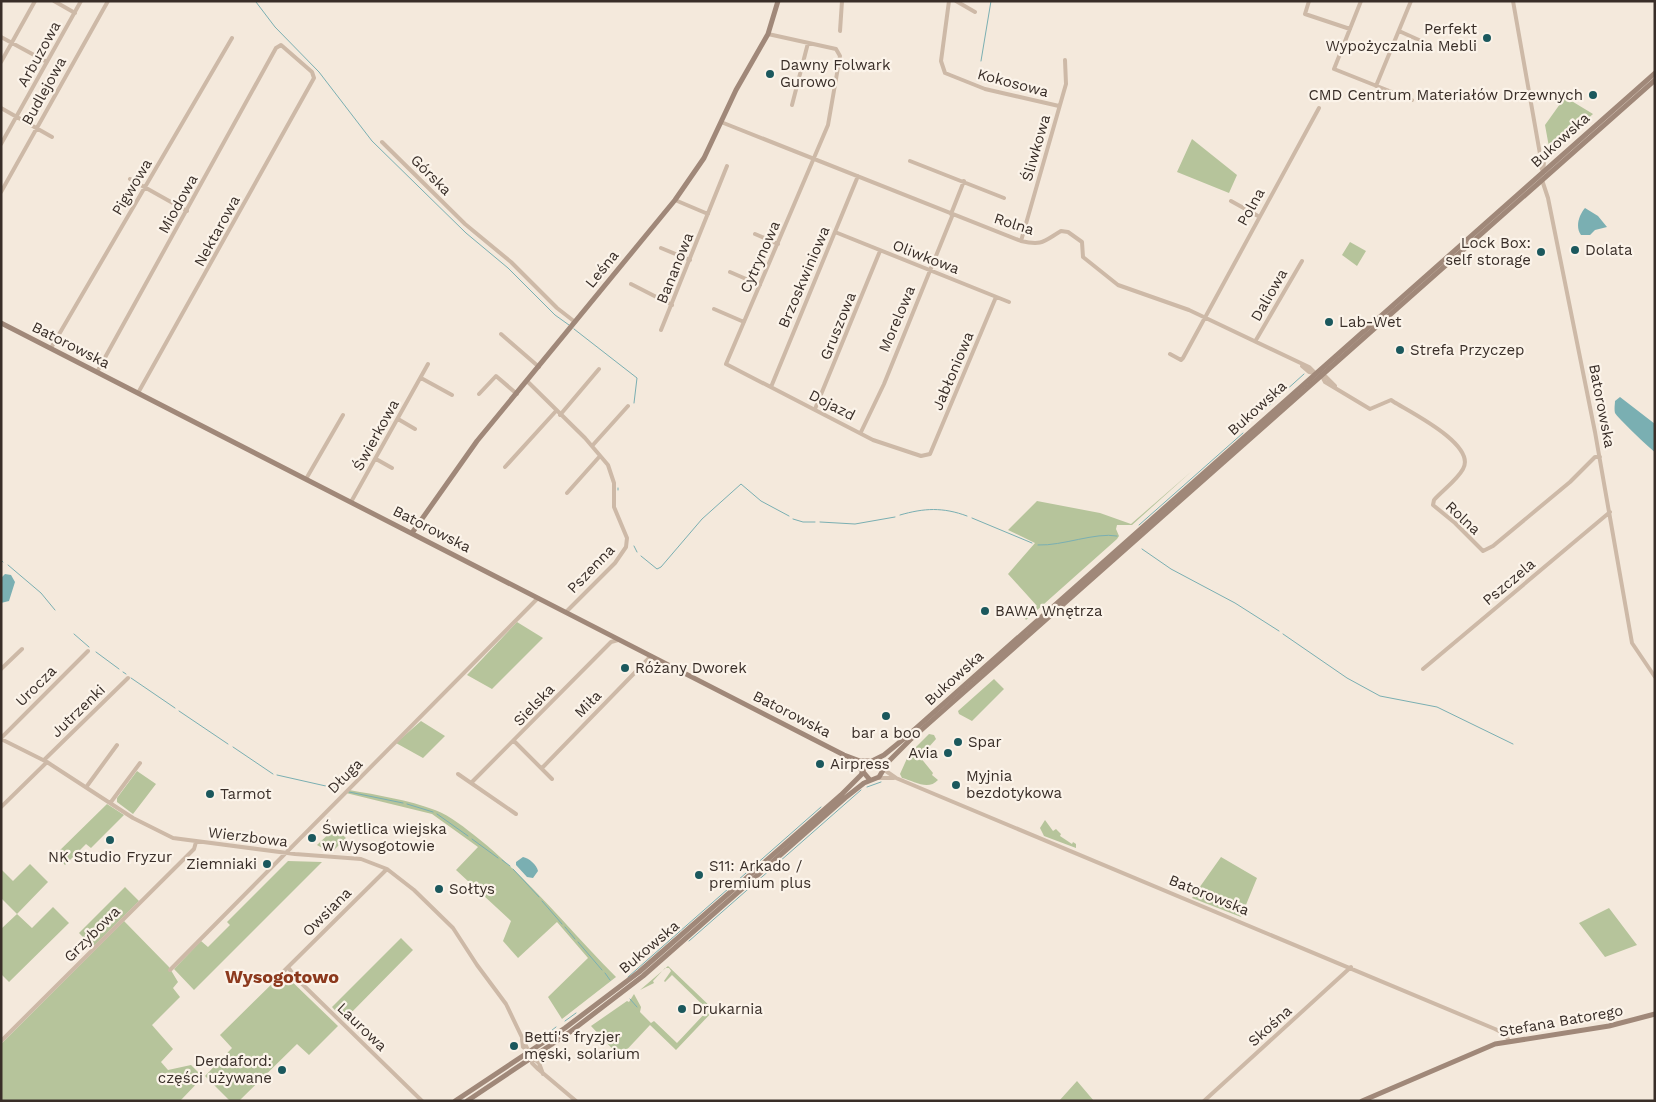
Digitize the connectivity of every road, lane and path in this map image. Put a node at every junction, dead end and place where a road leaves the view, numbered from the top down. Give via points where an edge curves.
1 (35, 1) edge
2 (54, 1) edge
3 (81, 1) edge
4 (108, 1) edge
5 (778, 1) edge
6 (842, 1) edge
7 (949, 1) edge
8 (956, 1) edge
9 (1309, 1) edge
10 (1361, 1) edge
11 (1411, 1) edge
12 (1513, 1) edge
13 (975, 12) dead end
14 (75, 13) junction
15 (1350, 29) junction
16 (840, 31) dead end
17 (1399, 31) junction
18 (768, 34) junction
19 (1, 37) edge
20 (232, 38) dead end
21 (12, 43) junction
22 (808, 43) junction
23 (1430, 45) dead end
24 (1065, 60) dead end
25 (1, 62) edge
26 (47, 62) junction
27 (1655, 73) edge
28 (314, 78) joint
29 (1655, 80) edge
30 (1376, 86) junction
31 (1412, 100) dead end
32 (792, 105) dead end
33 (1060, 106) junction
34 (1, 108) edge
35 (1319, 108) dead end
36 (17, 117) junction
37 (721, 122) junction
38 (37, 128) junction
39 (52, 137) dead end
40 (382, 142) dead end
41 (1, 144) edge
42 (1540, 154) junction
43 (815, 159) junction
44 (1557, 159) junction
45 (910, 161) dead end
46 (1544, 161) junction
47 (727, 166) dead end
48 (1543, 171) junction
49 (858, 176) junction
50 (130, 179) dead end
51 (964, 181) junction
52 (1542, 182) junction
53 (146, 187) junction
54 (1, 192) edge
55 (1004, 198) dead end
56 (675, 200) junction
57 (1231, 201) dead end
58 (187, 211) junction
59 (708, 214) junction
60 (952, 214) junction
61 (1258, 216) junction
62 (835, 232) junction
63 (755, 234) dead end
64 (1021, 242) junction
65 (778, 244) junction
66 (661, 248) dead end
67 (880, 251) junction
68 (690, 260) junction
69 (1302, 261) dead end
70 (930, 270) junction
71 (730, 272) dead end
72 (631, 284) dead end
73 (760, 285) junction
74 (996, 297) junction
75 (1009, 302) dead end
76 (672, 305) junction
77 (714, 309) dead end
78 (1204, 317) junction
79 (744, 322) junction
80 (1, 323) edge
81 (576, 323) junction
82 (661, 330) dead end
83 (501, 334) dead end
84 (1256, 340) junction
85 (51, 348) junction
86 (1170, 354) dead end
87 (428, 364) dead end
88 (726, 364) joint
89 (539, 367) junction
90 (598, 370) dead end
91 (97, 372) junction
92 (1315, 373) junction
93 (1322, 376) junction
94 (421, 378) junction
95 (527, 381) junction
96 (771, 387) junction
97 (138, 393) junction
98 (480, 394) dead end
99 (517, 394) junction
100 (452, 395) dead end
101 (628, 406) dead end
102 (816, 409) junction
103 (556, 411) junction
104 (560, 414) junction
105 (343, 415) dead end
106 (398, 418) junction
107 (415, 428) dead end
108 (861, 432) junction
109 (592, 446) junction
110 (930, 454) joint
111 (600, 456) junction
112 (1600, 457) junction
113 (376, 459) junction
114 (505, 467) dead end
115 (392, 468) dead end
116 (306, 479) junction
117 (567, 493) dead end
118 (351, 502) junction
119 (1610, 512) junction
120 (412, 533) junction
121 (538, 598) junction
122 (566, 612) junction
123 (611, 639) junction
124 (22, 649) dead end
125 (88, 651) dead end
126 (651, 656) junction
127 (1, 669) edge
128 (1423, 669) dead end
129 (1655, 677) edge
130 (128, 678) dead end
131 (1, 738) edge
132 (514, 741) junction
133 (117, 745) dead end
134 (851, 758) junction
135 (872, 760) junction
136 (45, 761) junction
137 (140, 763) dead end
138 (542, 768) junction
139 (883, 769) junction
140 (864, 771) junction
141 (458, 774) dead end
142 (552, 778) dead end
143 (878, 778) junction
144 (896, 778) junction
145 (870, 780) junction
146 (472, 782) junction
147 (87, 786) junction
148 (111, 802) junction
149 (1, 807) edge
150 (516, 814) dead end
151 (196, 842) junction
152 (287, 853) junction
153 (387, 869) junction
154 (288, 967) junction
155 (1351, 968) junction
156 (170, 970) dead end
157 (284, 971) dead end
158 (1655, 1014) edge
159 (1, 1041) edge
160 (1509, 1041) junction
161 (529, 1052) junction
162 (542, 1052) junction
163 (532, 1058) junction
164 (539, 1062) junction
165 (543, 1074) junction
166 (422, 1101) edge
167 (455, 1101) edge
168 (466, 1101) edge
169 (576, 1101) edge
170 (1204, 1101) edge
171 (1362, 1101) edge

1 - 21 street
2 - 14 street
3 - 14 street, Arbuzowa
4 - 38 street, Budlejowa
5 - 18 main road, Leśna
6 - 16 street
7 - 33 street, Kokosowa via 941,61 945,72 985,88
8 - 13 street
9 - 15 street via 1305,14
10 - 15 street
11 - 17 street
12 - 42 street, Batorowska
14 - 26 street, Arbuzowa
15 - 30 street via 1334,69
17 - 23 street
17 - 30 street
18 - 22 street, Cytrynowa
18 - 37 main road, Leśna
19 - 21 street
20 - 53 street, Pigwowa
21 - 25 street
21 - 26 street
22 - 32 street
22 - 43 street, Cytrynowa via 836,49 840,56 828,125
24 - 33 street, Śliwkowa via 1066,84
26 - 36 street, Arbuzowa
27 - 44 main road, Bukowska
28 - 58 street, Miodowa via 296,56 282,45 278,46
28 - 97 street, Nektarowa
29 - 52 main road, Bukowska
30 - 31 street
33 - 64 street, Śliwkowa
34 - 36 street
35 - 61 street, Polna
36 - 38 street
36 - 41 street, Arbuzowa
37 - 43 street, Rolna
37 - 56 main road, Leśna via 704,158
38 - 39 street
38 - 54 street, Budlejowa
40 - 81 street, Górska via 465,224
42 - 46 street, Batorowska
42 - 48 street, Batorowska
43 - 49 street, Rolna
43 - 65 street, Cytrynowa
44 - 46 street
44 - 48 main road, Bukowska
45 - 51 street
46 - 48 street, Batorowska
47 - 59 street, Bananowa
48 - 52 street, Batorowska
48 - 92 main road, Bukowska
49 - 60 street, Rolna
49 - 62 street, Brzoskwiniowa
50 - 53 street
51 - 55 street
51 - 60 street, Morelowa
52 - 93 main road, Bukowska
52 - 112 street, Batorowska via 1548,198
53 - 58 street
53 - 85 street, Pigwowa
56 - 59 street
56 - 81 main road, Leśna
57 - 61 street
58 - 91 street, Miodowa
59 - 68 street, Bananowa
60 - 64 street, Rolna
60 - 70 street, Morelowa
61 - 78 street, Polna
62 - 67 street, Oliwkowa
62 - 96 street, Brzoskwiniowa
63 - 65 street
64 - 78 street, Rolna via 1040,243 1061,231 1068,232 1082,242 1083,257 1118,285
65 - 73 street, Cytrynowa
66 - 68 street
67 - 70 street, Oliwkowa
67 - 102 street, Gruszowa
68 - 76 street, Bananowa
69 - 84 street, Daliowa
70 - 74 street, Oliwkowa
70 - 108 street, Morelowa
71 - 73 street
72 - 76 street
73 - 79 street, Cytrynowa
74 - 75 street, Oliwkowa
74 - 110 street, Jabłoniowa
76 - 82 street, Bananowa
77 - 79 street
78 - 84 street, Rolna
78 - 86 street, Polna via 1183,358
79 - 88 street, Cytrynowa
80 - 85 main road, Batorowska
81 - 89 main road, Leśna
83 - 89 street
84 - 92 street, Rolna
85 - 91 main road, Batorowska
87 - 94 street, Świerkowa
88 - 96 street, Dojazd
89 - 95 main road, Leśna
90 - 104 street
91 - 97 main road, Batorowska
92 - 93 street, Rolna
92 - 135 main road, Bukowska via 906,737
93 - 112 street, Rolna via 1370,409 1390,400 1452,439 1465,459 1463,469 1433,505 1483,551 1570,482 1596,457
93 - 139 main road, Bukowska via 921,730
94 - 100 street
94 - 106 street, Świerkowa
95 - 99 main road, Leśna
95 - 103 street, Pszenna
96 - 102 street, Dojazd
97 - 116 main road, Batorowska
98 - 99 street via 496,376
99 - 120 main road, Leśna via 474,445
101 - 109 street
102 - 108 street, Dojazd
103 - 104 street, Pszenna
103 - 114 street
104 - 109 street, Pszenna
105 - 116 street
106 - 107 street
106 - 113 street, Świerkowa
108 - 110 street, Dojazd via 873,440 921,456
109 - 111 street, Pszenna
111 - 117 street
111 - 122 street, Pszenna via 612,474 614,507 628,543 615,563
112 - 119 street, Batorowska
113 - 115 street
113 - 118 street, Świerkowa
116 - 118 main road, Batorowska
118 - 120 main road, Batorowska
119 - 128 street, Pszczela
119 - 129 street, Batorowska via 1634,648
120 - 121 main road, Batorowska
121 - 122 main road, Batorowska
121 - 152 street, Długa
122 - 123 main road, Batorowska
123 - 126 main road, Batorowska
123 - 132 street, Sielska
124 - 127 street
125 - 131 street, Urocza
126 - 134 main road, Batorowska
126 - 138 street, Miła
130 - 136 street, Jutrzenki
131 - 136 street, Wierzbowa
132 - 138 street
132 - 146 street, Sielska
133 - 147 street
134 - 135 main road, Batorowska
134 - 140 main road, Batorowska
135 - 139 main road via 881,762
135 - 140 main road via 865,765
136 - 147 street, Wierzbowa
136 - 149 street, Jutrzenki
137 - 148 street
138 - 142 street
139 - 143 main road
139 - 144 street, Batorowska
140 - 145 main road
140 - 161 main road, Bukowska via 654,961
141 - 146 street
143 - 144 street, Batorowska
143 - 145 main road
144 - 155 street, Batorowska
145 - 162 main road, Bukowska via 643,976
146 - 150 street
147 - 148 street, Wierzbowa
148 - 151 street, Wierzbowa via 136,820 169,836
151 - 152 street, Wierzbowa
151 - 159 street, Grzybowa via 194,849
152 - 153 street, Wierzbowa via 361,859
152 - 156 street, Długa
153 - 154 street, Owsiana
153 - 161 street, Wierzbowa via 453,928 503,1000 523,1047
154 - 157 street, Owsiana
154 - 166 street, Laurowa
155 - 160 street, Batorowska via 1495,1028
155 - 170 street, Skośna
158 - 160 main road, Stefana Batorego via 1609,1026
160 - 171 main road, Stefana Batorego via 1475,1052
161 - 163 street, Wierzbowa
161 - 167 main road, Bukowska
162 - 163 main road, Bukowska
162 - 164 street
163 - 164 street
163 - 165 street, Wierzbowa via 532,1064
163 - 168 main road, Bukowska
164 - 165 street
165 - 169 street, Wierzbowa

